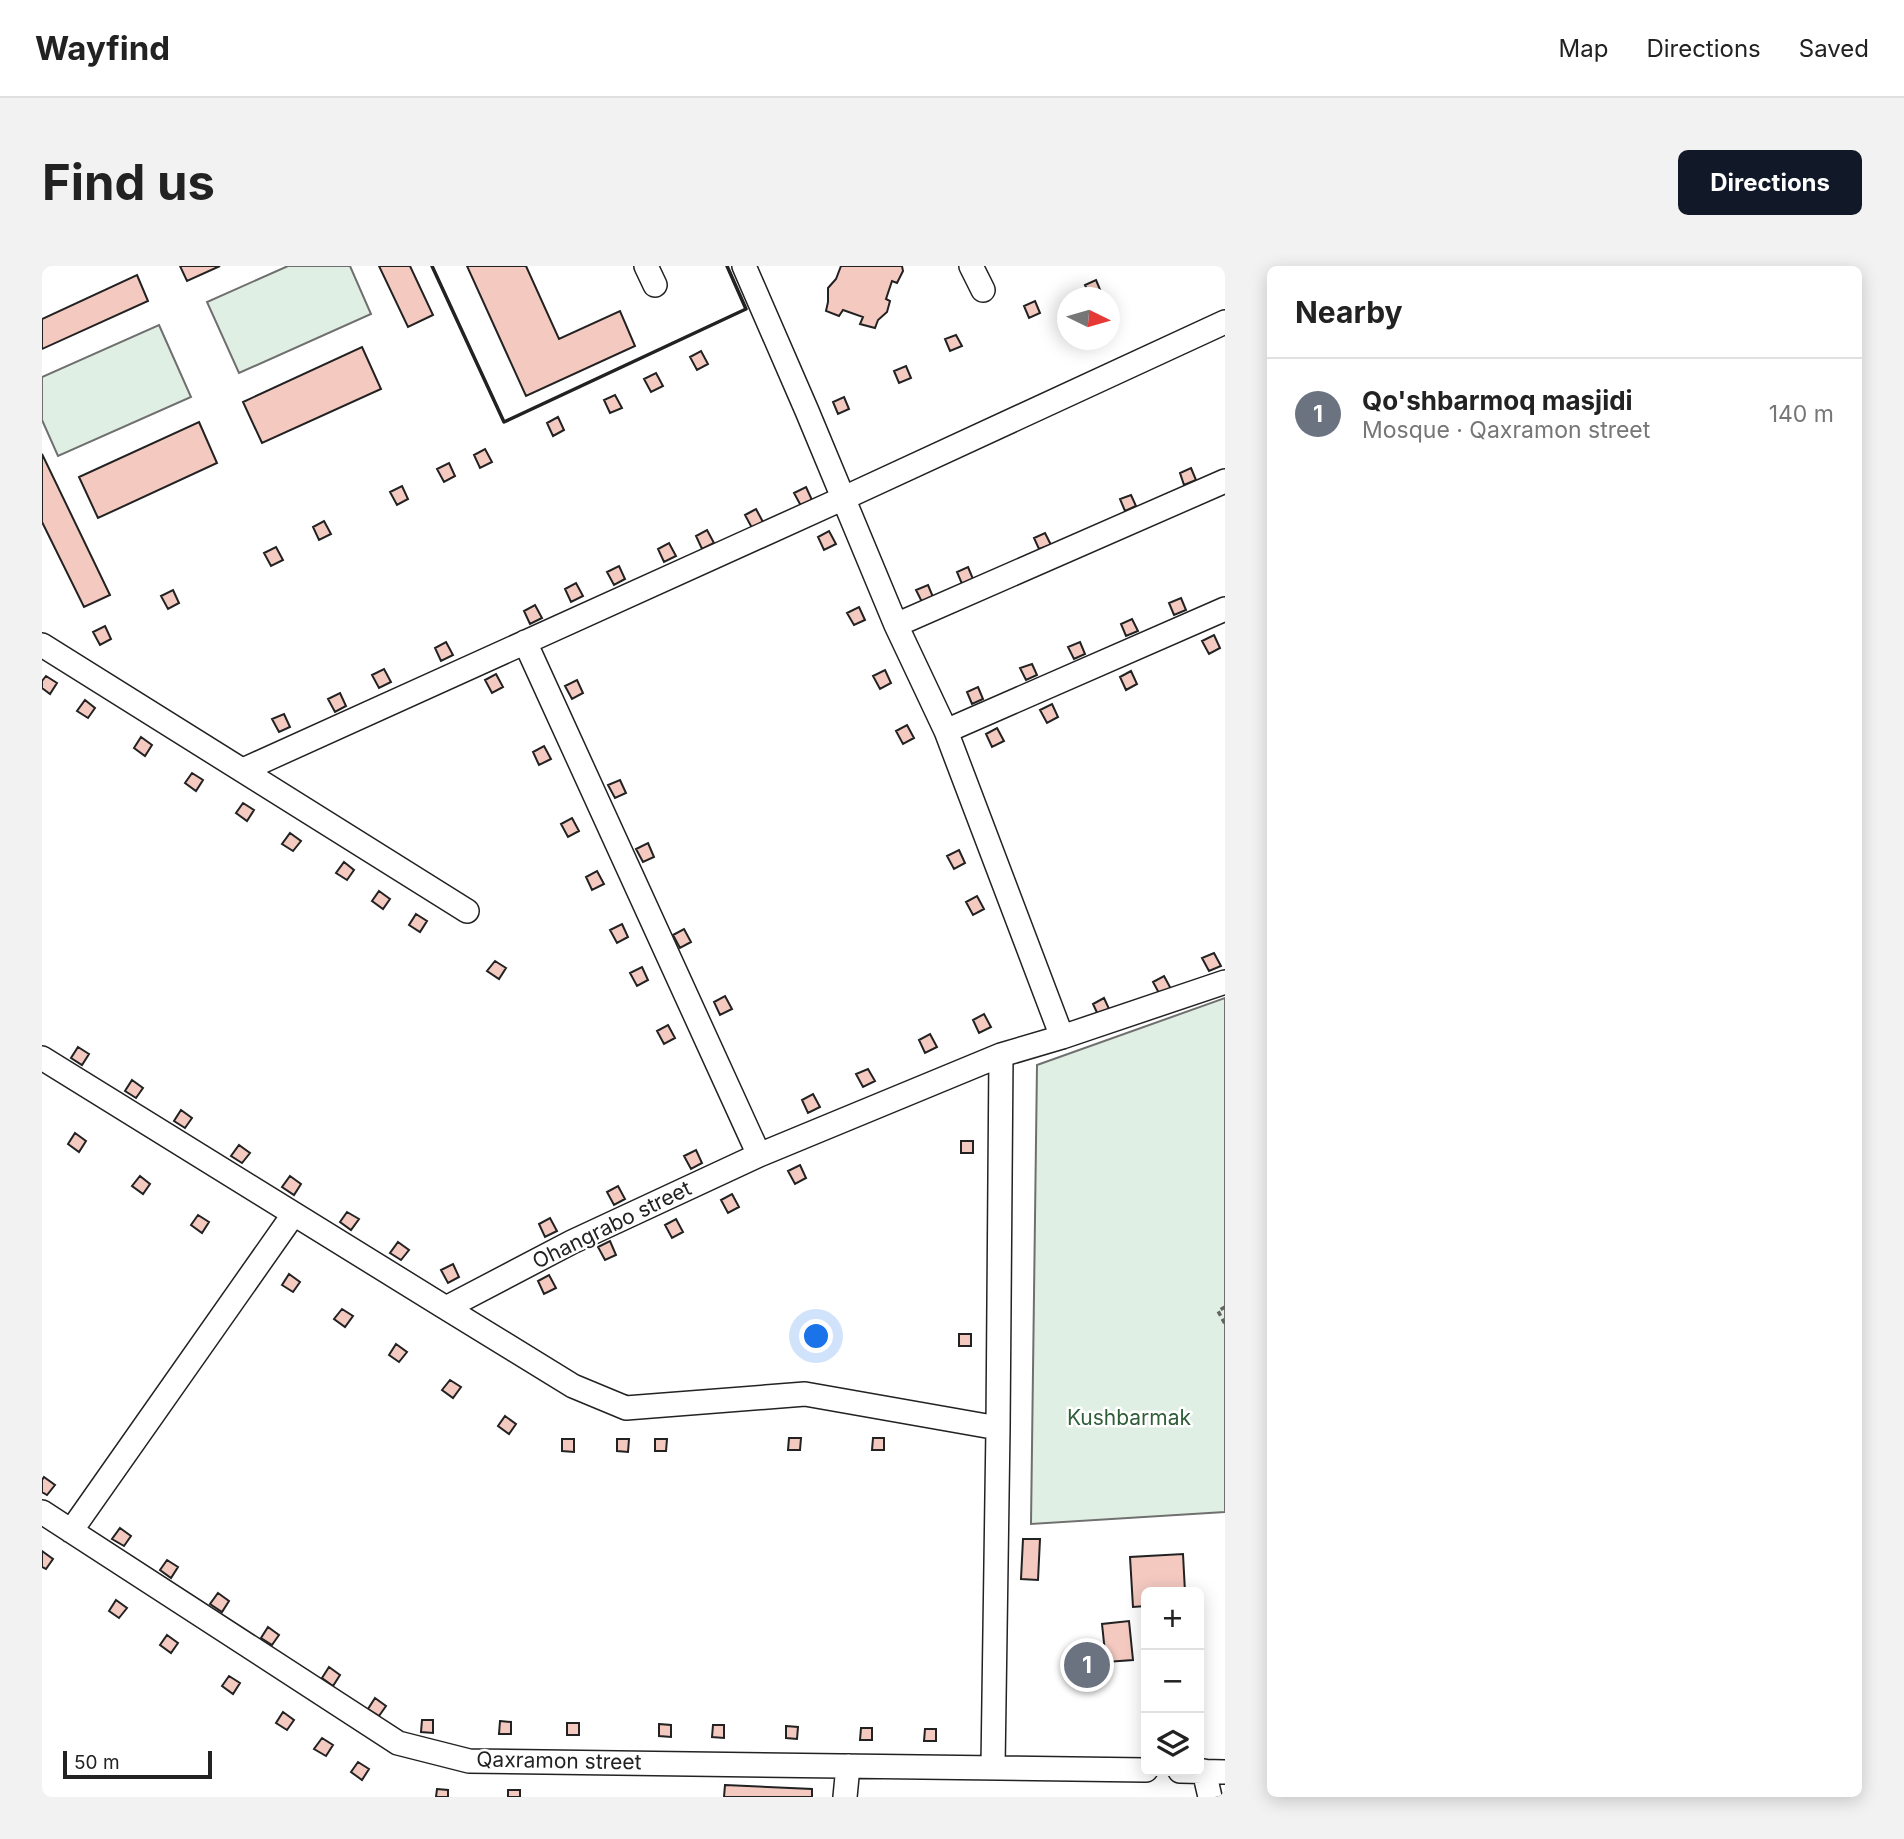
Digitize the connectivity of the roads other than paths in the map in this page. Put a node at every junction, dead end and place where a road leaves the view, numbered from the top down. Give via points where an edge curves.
1 (744, 266) edge
2 (971, 266) edge
3 (983, 290) dead end
4 (1225, 323) edge
5 (1225, 481) edge
6 (844, 498) junction
7 (1225, 609) edge
8 (896, 625) junction
9 (526, 642) junction
10 (42, 645) edge
11 (946, 731) junction
12 (243, 769) junction
13 (467, 911) dead end
14 (1225, 982) edge
15 (1062, 1037) junction
16 (1001, 1055) junction
17 (42, 1058) edge
18 (759, 1155) junction
19 (293, 1215) junction
20 (446, 1308) junction
21 (998, 1428) junction
22 (42, 1511) edge
23 (71, 1531) junction
24 (848, 1766) junction
25 (993, 1767) junction
26 (1141, 1770) edge
27 (1214, 1771) edge
28 (845, 1797) edge
29 (1210, 1797) edge

1 - 6 street
2 - 3 street
4 - 6 street
5 - 8 street
6 - 8 street
6 - 9 street
7 - 11 street
8 - 11 street
9 - 12 street
9 - 18 street
10 - 12 street
11 - 15 street
12 - 13 street
14 - 15 street, Ohangrabo street
15 - 16 street, Ohangrabo street
16 - 18 street, Ohangrabo street
16 - 21 street
17 - 19 street
18 - 20 street, Ohangrabo street via 572,1242
19 - 20 street
19 - 23 street
20 - 21 street via 573,1386 626,1408 805,1394
21 - 25 street
22 - 23 street, Qaxramon street
23 - 24 street, Qaxramon street via 398,1743 469,1761
24 - 25 street, Qaxramon street
24 - 28 street
25 - 26 street, Qaxramon street
27 - 29 street

